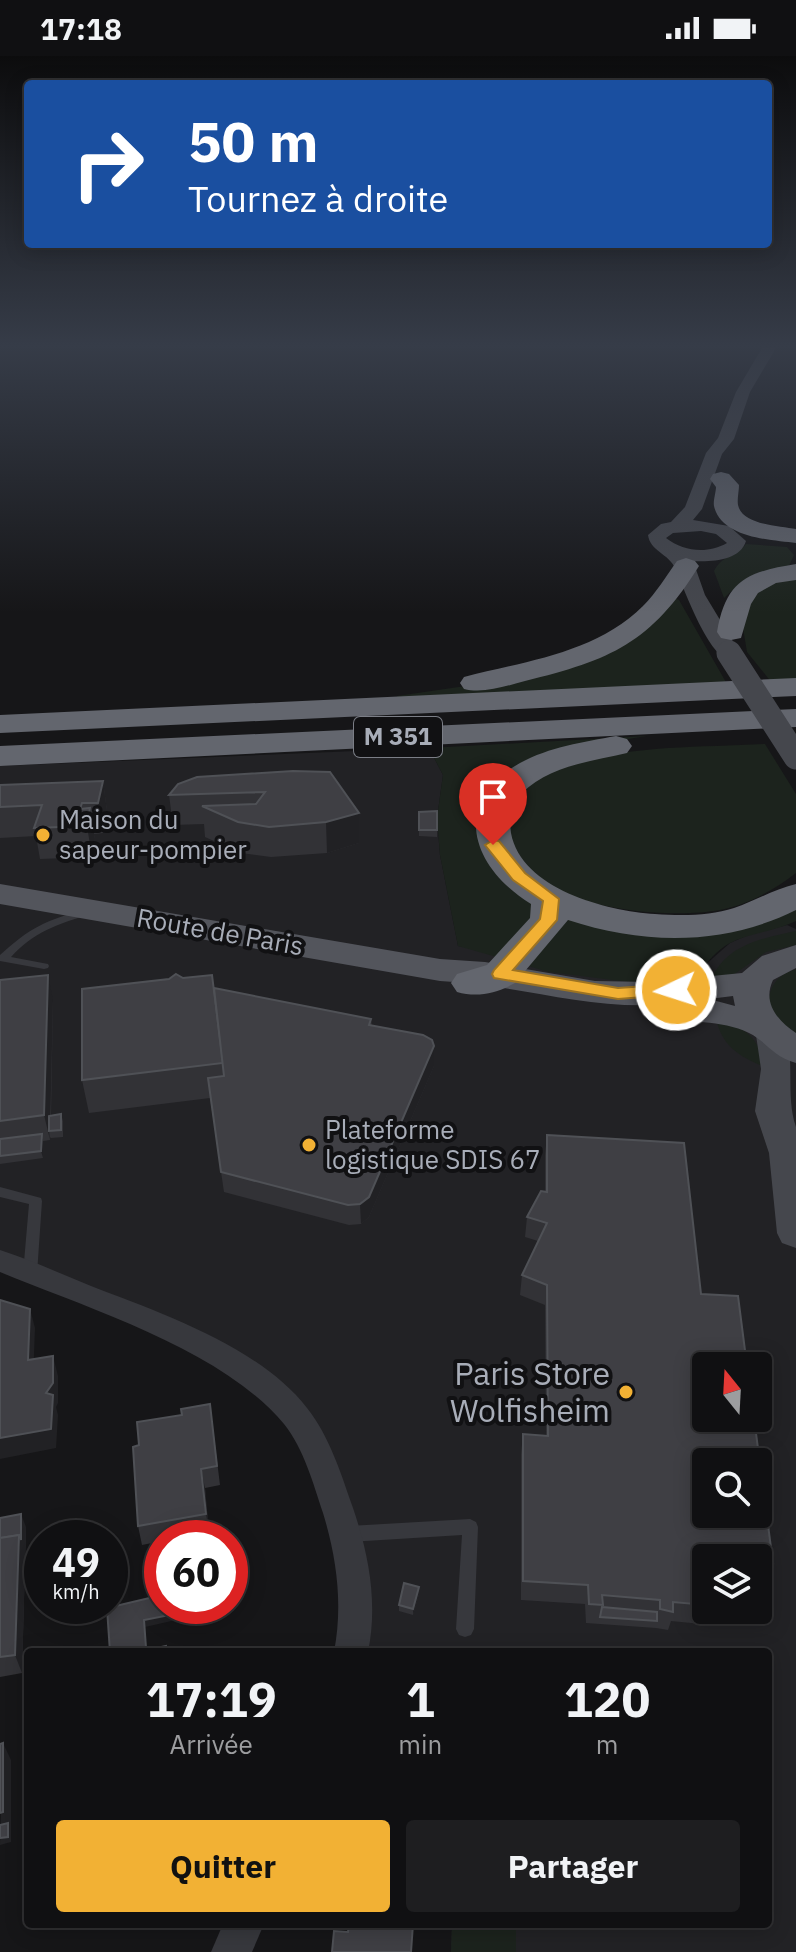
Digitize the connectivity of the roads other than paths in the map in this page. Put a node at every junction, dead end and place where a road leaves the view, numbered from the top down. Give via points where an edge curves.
1 (726, 439) joint
2 (721, 479) junction
3 (678, 526) junction
4 (728, 534) junction
5 (796, 536) edge
6 (796, 542) edge
7 (716, 554) junction
8 (677, 558) junction
9 (796, 572) edge
10 (734, 646) junction
11 (796, 687) edge
12 (796, 703) edge
13 (796, 718) edge
14 (0, 722) edge
15 (796, 735) edge
16 (0, 740) edge
17 (0, 756) edge
18 (796, 757) edge
19 (0, 894) edge
20 (796, 895) edge
21 (551, 899) junction
22 (95, 910) junction
23 (796, 956) edge
24 (2, 958) edge
25 (44, 966) dead end
26 (471, 975) junction
27 (752, 983) junction
28 (776, 1036) edge
29 (792, 1142) edge
30 (0, 1192) edge
31 (796, 1233) edge
32 (0, 1261) edge
33 (30, 1274) junction
34 (346, 1534) junction
35 (465, 1629) dead end
36 (352, 1648) edge
37 (242, 1928) edge
38 (231, 1952) edge

1 - 2 main road
1 - 3 main road via 714,453 693,509
2 - 4 main road via 712,512
2 - 5 highway via 728,485 726,506 737,520
3 - 4 main road via 701,525
3 - 8 main road via 657,535
4 - 6 highway
4 - 7 main road via 736,546
7 - 8 main road
7 - 10 main road via 705,570 705,581
8 - 10 main road via 695,595
8 - 14 highway via 662,602 634,627 583,654 502,677 260,707
9 - 10 highway via 745,588 734,608
10 - 15 main road
10 - 18 main road, bridge
11 - 14 highway
12 - 16 highway, M 351
13 - 17 highway, M 351
15 - 21 highway via 619,746 567,756 515,780 493,811 493,845 519,877
19 - 22 main road, Route de Paris
20 - 21 highway via 745,918 686,927 636,924
21 - 26 highway via 549,920
22 - 24 lane via 31,931
22 - 26 main road, Route de Paris
23 - 27 main road via 767,967
24 - 25 lane
26 - 27 main road, Route de Paris via 618,994
26 - 28 main road, Route de Paris via 586,1002 709,1011
27 - 28 main road via 750,1003
28 - 29 main road via 773,1111
29 - 31 main road
30 - 33 lane via 36,1201
32 - 33 street
33 - 34 street via 159,1327 245,1370 294,1413 319,1455
34 - 35 lane via 470,1527
34 - 36 street via 358,1625
37 - 38 street

